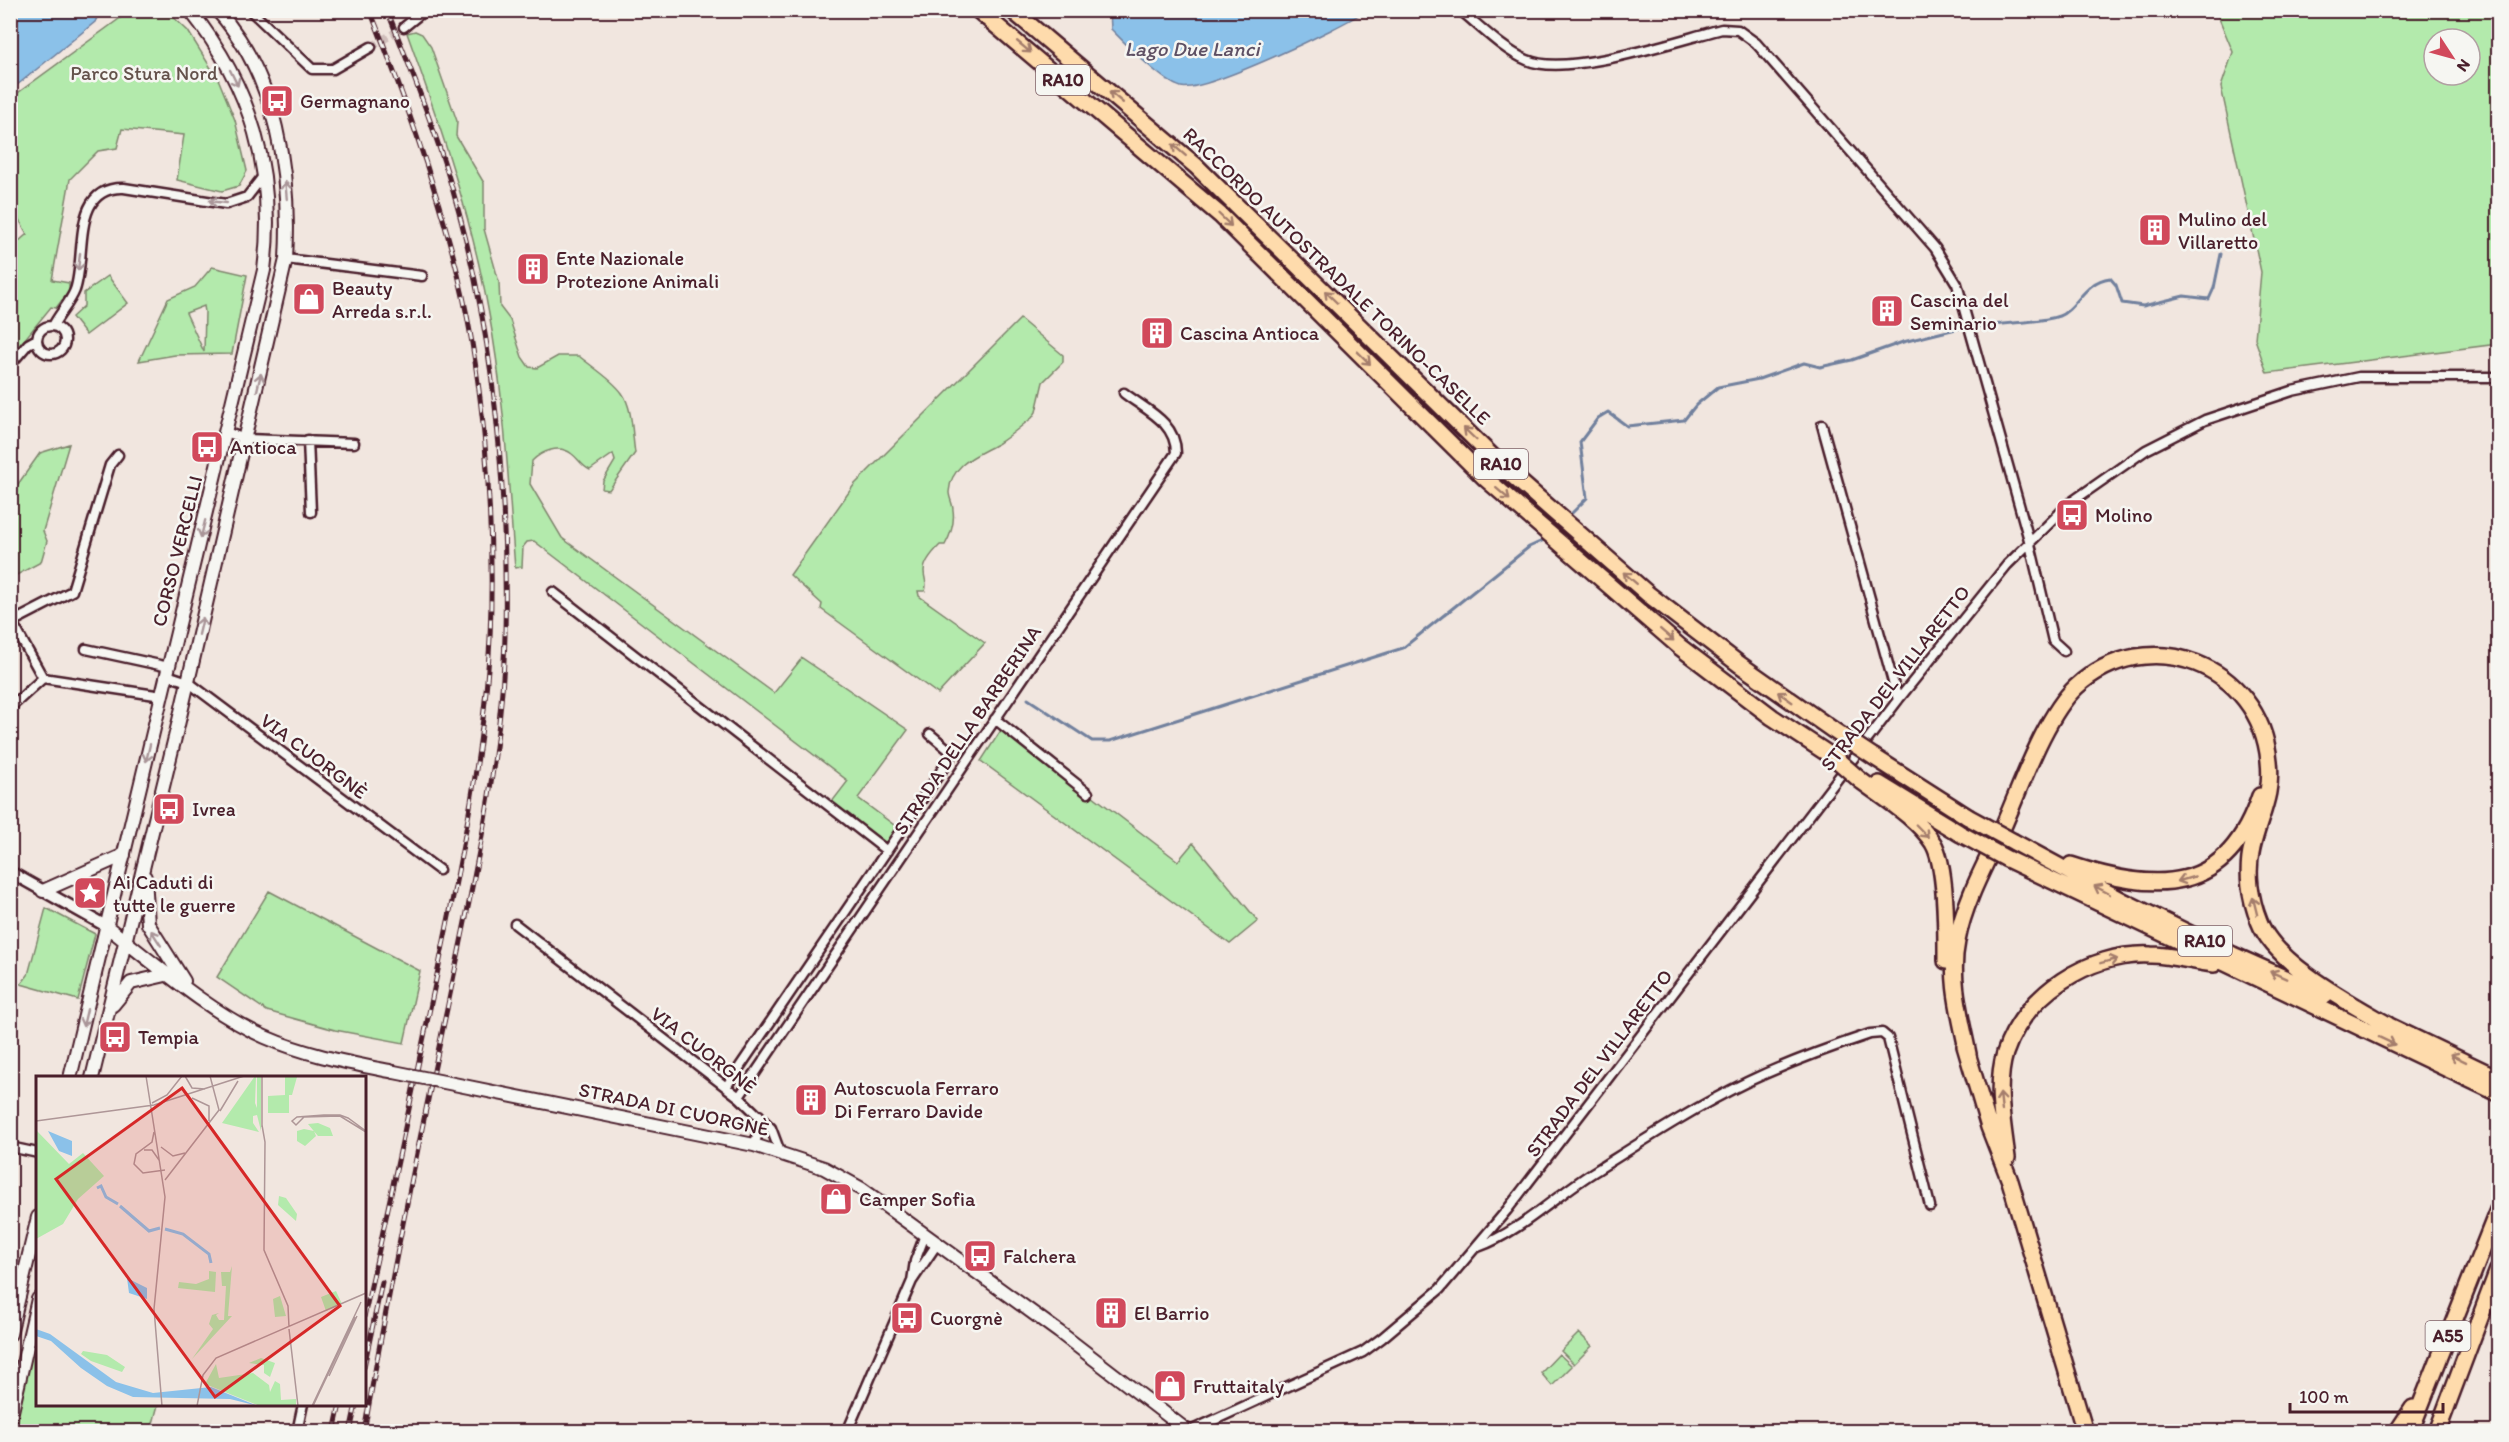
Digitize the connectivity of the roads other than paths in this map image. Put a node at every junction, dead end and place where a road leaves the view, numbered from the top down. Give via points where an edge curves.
1 (217, 10) edge
2 (250, 10) edge
3 (425, 10) edge
4 (978, 10) edge
5 (1012, 10) edge
6 (1460, 10) edge
7 (191, 11) edge
8 (404, 27) tunnel mouth
9 (371, 47) tunnel mouth
10 (264, 174) junction
11 (286, 259) junction
12 (422, 276) dead end
13 (52, 326) junction
14 (37, 339) junction
15 (40, 349) junction
16 (23, 350) junction
17 (10, 365) edge
18 (2499, 377) edge
19 (1124, 393) dead end
20 (1822, 426) dead end
21 (226, 432) junction
22 (245, 439) junction
23 (308, 440) junction
24 (354, 443) dead end
25 (118, 455) dead end
26 (311, 512) dead end
27 (2029, 540) junction
28 (553, 592) dead end
29 (11, 622) edge
30 (86, 649) dead end
31 (2064, 651) dead end
32 (168, 671) junction
33 (43, 678) junction
34 (188, 682) junction
35 (162, 696) junction
36 (1898, 700) junction
37 (10, 708) edge
38 (995, 719) junction
39 (930, 734) dead end
40 (2266, 748) junction
41 (1862, 778) junction
42 (1088, 794) dead end
43 (2020, 845) junction
44 (887, 851) junction
45 (124, 855) junction
46 (144, 859) junction
47 (439, 870) dead end
48 (10, 872) edge
49 (44, 891) junction
50 (515, 924) dead end
51 (106, 926) junction
52 (125, 941) junction
53 (2227, 965) junction
54 (170, 974) junction
55 (188, 987) junction
56 (107, 1016) junction
57 (2388, 1024) junction
58 (1968, 1054) junction
59 (70, 1076) edge
60 (92, 1076) edge
61 (2478, 1076) junction
62 (2499, 1078) edge
63 (726, 1087) junction
64 (2499, 1093) edge
65 (739, 1097) junction
66 (759, 1114) junction
67 (754, 1145) junction
68 (10, 1147) edge
69 (780, 1152) junction
70 (36, 1153) edge
71 (2010, 1181) junction
72 (1930, 1206) dead end
73 (2499, 1210) edge
74 (36, 1225) edge
75 (925, 1235) junction
76 (937, 1244) junction
77 (1478, 1247) junction
78 (2499, 1270) edge
79 (912, 1281) junction
80 (36, 1304) edge
81 (10, 1334) edge
82 (2427, 1388) junction
83 (2076, 1398) junction
84 (303, 1406) edge
85 (10, 1420) edge
86 (297, 1431) edge
87 (847, 1431) edge
88 (1188, 1431) edge
89 (2085, 1431) edge
90 (2090, 1431) edge
91 (2397, 1431) edge
92 (2410, 1431) edge
93 (2437, 1431) edge

11 -> 1 main road, CORSO VERCELLI via 287,194 273,122 249,57
2 - 9 street via 312,69 333,69
3 - 8 street
4 -> 41 highway, RACCORDO AUTOSTRADALE TORINO-CASELLE / RA10, bridge via 1182,181 1485,478 1680,647 1772,717
43 -> 5 highway, RACCORDO AUTOSTRADALE TORINO-CASELLE / RA10, bridge via 1968,817 1833,730 1738,664 1648,594 1504,468 1196,166
6 - 27 street via 1527,60 1544,65 1609,58 1722,29 1738,30 1756,43 1935,248 1957,284
7 -> 10 main road, CORSO VERCELLI via 226,61 242,93
10 -> 13 street via 247,197 226,204 124,188 98,195 85,216 76,288
10 - 21 main road, CORSO VERCELLI via 268,214 264,270
11 - 12 street
22 -> 11 main road, CORSO VERCELLI
13 - 14 street via 40,331
13 - 15 street via 63,333 63,346 52,354
14 - 15 street
14 - 16 street
15 - 16 street
16 - 17 street
18 - 27 street, STRADA DEL VILLARETTO via 2358,377 2292,391 2205,420 2112,472
19 - 38 street, STRADA DELLA BARBERINA via 1168,425 1176,439 1176,453
20 - 36 street
21 - 22 street
21 -> 32 main road, CORSO VERCELLI
22 - 23 street
34 -> 22 main road, CORSO VERCELLI
23 - 24 street
23 - 26 street
25 - 29 street via 110,465 72,591
27 - 31 street via 2053,641
27 - 36 street, STRADA DEL VILLARETTO
28 - 44 street, STRADA DELLA BARBERINA
29 - 33 street
30 - 32 street, VIA CUORGNÈ
32 - 34 street, VIA CUORGNÈ
32 - 35 main road, CORSO VERCELLI
33 - 35 street
33 - 37 street
34 - 46 main road, CORSO VERCELLI
34 - 47 street, VIA CUORGNÈ
35 -> 45 main road, CORSO VERCELLI
36 - 77 street, STRADA DEL VILLARETTO
38 - 42 street
38 - 65 street, STRADA DELLA BARBERINA
39 - 44 street, STRADA DELLA BARBERINA via 949,750 950,758
40 -> 43 highway via 2261,792 2241,838 2198,875 2172,883 2114,879
57 -> 40 highway via 2302,972 2259,923 2249,883 2251,849 2268,803
40 - 58 highway via 2253,710 2238,690 2197,663 2178,657 2159,655 2122,660 2093,674 2069,695 2038,750 1969,902 1957,941 1955,980
41 - 53 highway, RACCORDO AUTOSTRADALE TORINO-CASELLE / RA10, bridge via 2007,859
41 -> 58 highway via 1908,816 1935,846 1943,895 1947,990
57 -> 43 highway, RACCORDO AUTOSTRADALE TORINO-CASELLE / RA10 via 2233,955
44 - 63 street, STRADA DELLA BARBERINA
45 - 49 main road
45 - 51 main road, CORSO VERCELLI
46 - 52 main road, CORSO VERCELLI
55 -> 46 main road via 148,924
48 - 49 street
49 - 51 street
50 - 63 street, VIA CUORGNÈ
51 - 52 main road, STRADA DI CUORGNÈ
51 -> 59 main road, CORSO VERCELLI
52 - 54 main road, STRADA DI CUORGNÈ
52 - 56 main road, CORSO VERCELLI
53 -> 61 highway, RACCORDO AUTOSTRADALE TORINO-CASELLE / RA10
71 -> 53 highway via 2000,1090 2005,1054 2019,1024 2038,1000 2070,975 2108,960 2151,954
54 - 55 main road, STRADA DI CUORGNÈ
54 - 56 main road via 131,983 119,994
55 - 67 main road, STRADA DI CUORGNÈ, bridge via 237,1022 288,1047
56 - 60 main road, CORSO VERCELLI
61 -> 57 highway, RACCORDO AUTOSTRADALE TORINO-CASELLE / RA10
58 - 71 highway
61 - 62 highway, RACCORDO AUTOSTRADALE TORINO-CASELLE / RA10
61 - 64 highway, RACCORDO AUTOSTRADALE TORINO-CASELLE / RA10
63 - 65 street, VIA CUORGNÈ
65 - 66 street, VIA CUORGNÈ
66 - 67 street, VIA CUORGNÈ via 760,1128
66 - 69 street, VIA CUORGNÈ via 774,1132
67 - 69 main road, STRADA DI CUORGNÈ
68 - 70 street
69 - 75 main road, STRADA DI CUORGNÈ via 839,1175
71 - 83 highway
72 - 77 street, STRADA DEL VILLARETTO via 1888,1038 1882,1033 1870,1034 1745,1083 1581,1179 1497,1240
73 - 82 highway, A55
74 - 81 main road
75 - 76 main road, STRADA DI CUORGNÈ
75 - 79 street
76 - 79 street
76 - 88 main road, STRADA DI CUORGNÈ
77 - 88 street, STRADA DEL VILLARETTO via 1433,1295 1363,1352
78 - 93 highway, A55
79 - 87 street
80 - 85 main road
82 - 91 highway
82 - 92 highway, A55
83 - 89 highway
83 - 90 highway
84 - 86 street

